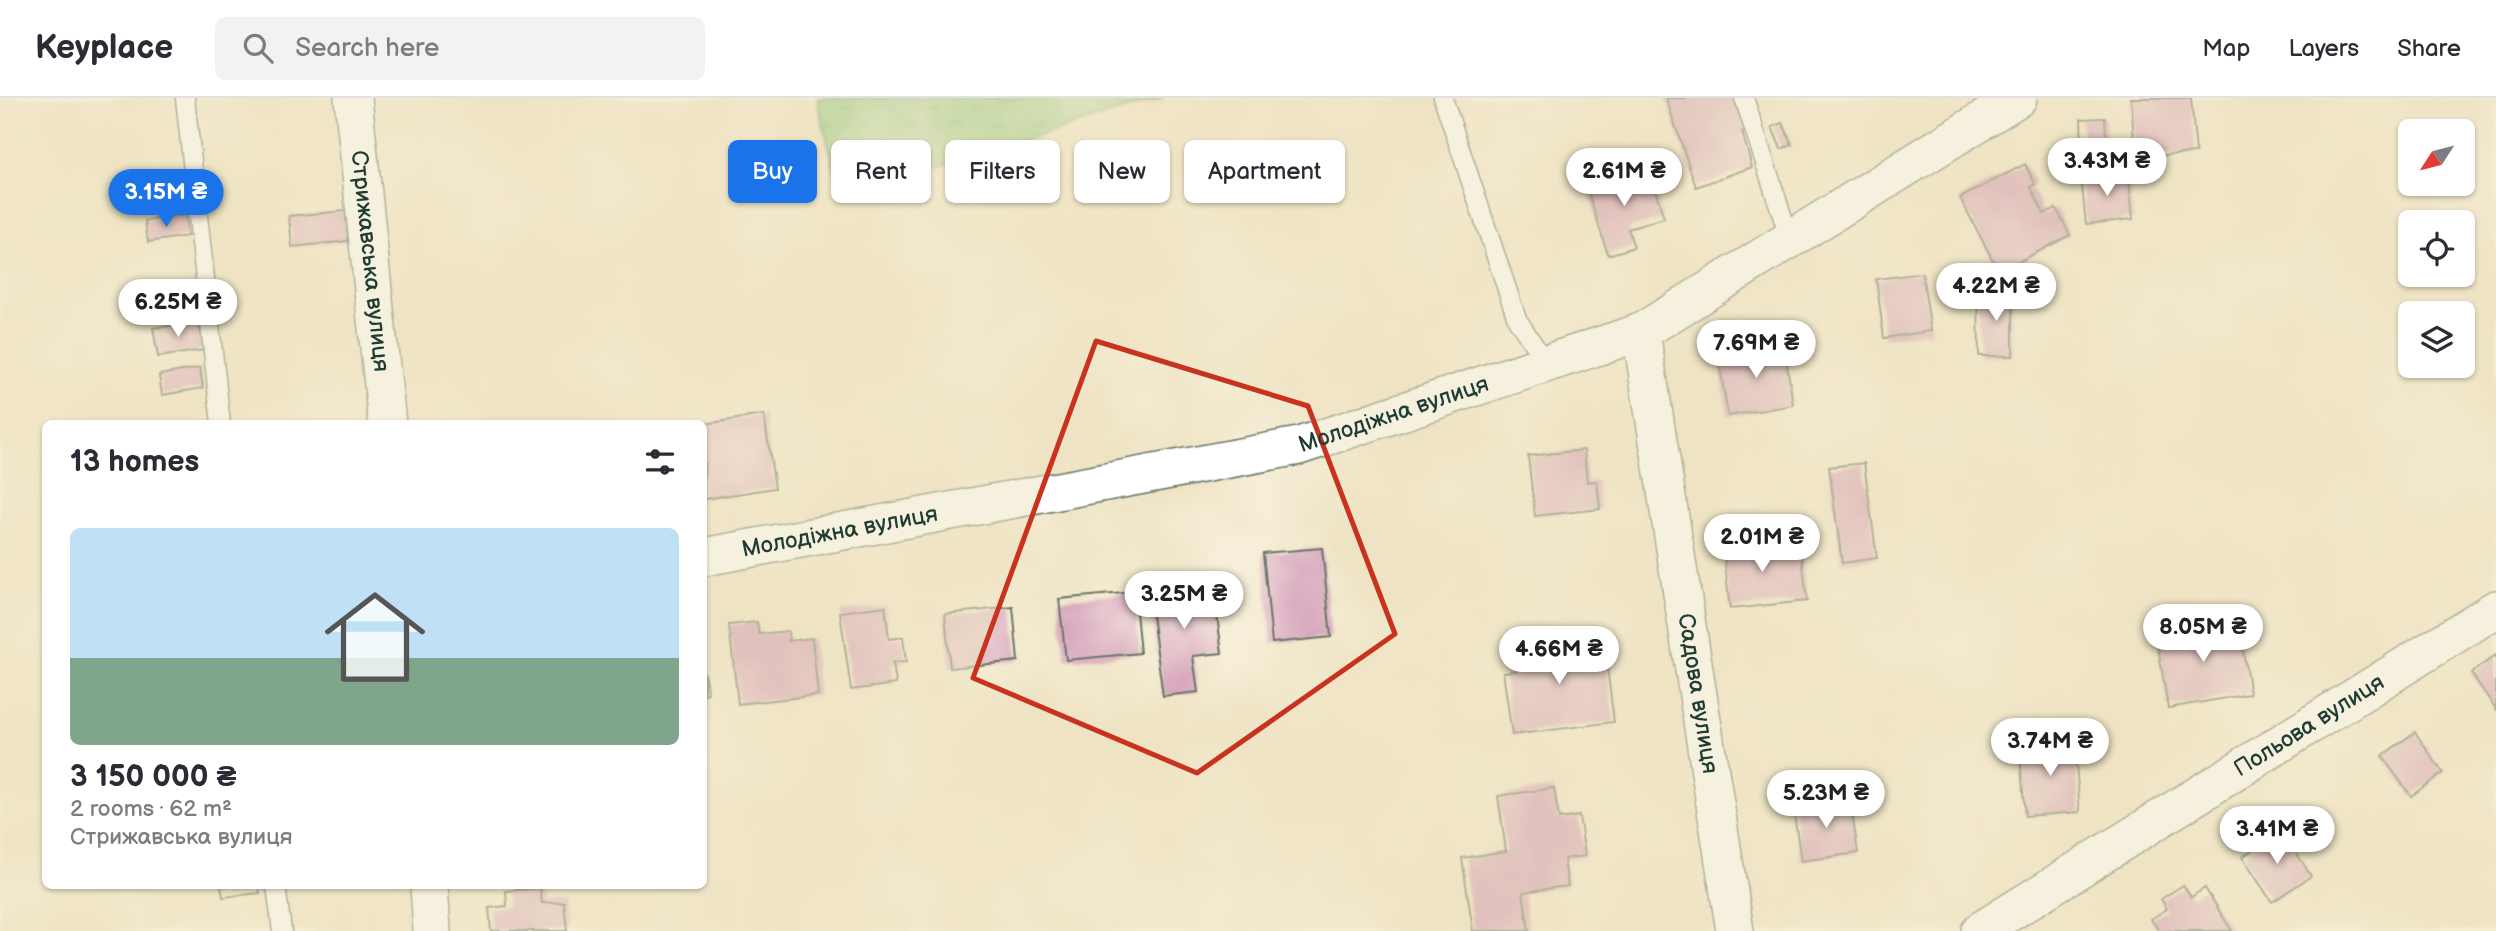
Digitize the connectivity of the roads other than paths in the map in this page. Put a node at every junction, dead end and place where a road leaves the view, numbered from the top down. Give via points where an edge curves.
1 (185, 98) edge
2 (353, 98) edge
3 (1443, 98) edge
4 (1744, 98) edge
5 (2018, 98) edge
6 (1790, 240) junction
7 (1641, 332) junction
8 (1546, 364) junction
9 (221, 420) edge
10 (387, 420) edge
11 (707, 556) edge
12 (2496, 608) edge
13 (276, 889) edge
14 (429, 889) edge
15 (282, 931) edge
16 (432, 931) edge
17 (1735, 931) edge
18 (1980, 931) edge

1 - 9 lane
2 - 10 street, Стрижавська вулиця
3 - 8 lane via 1517,319
4 - 6 lane
5 - 6 street, Молодіжна вулиця
6 - 7 street, Молодіжна вулиця
7 - 8 street, Молодіжна вулиця
7 - 17 street, Садова вулиця
8 - 11 street, Молодіжна вулиця via 1299,446
12 - 18 street, Польова вулиця
13 - 15 lane
14 - 16 street

